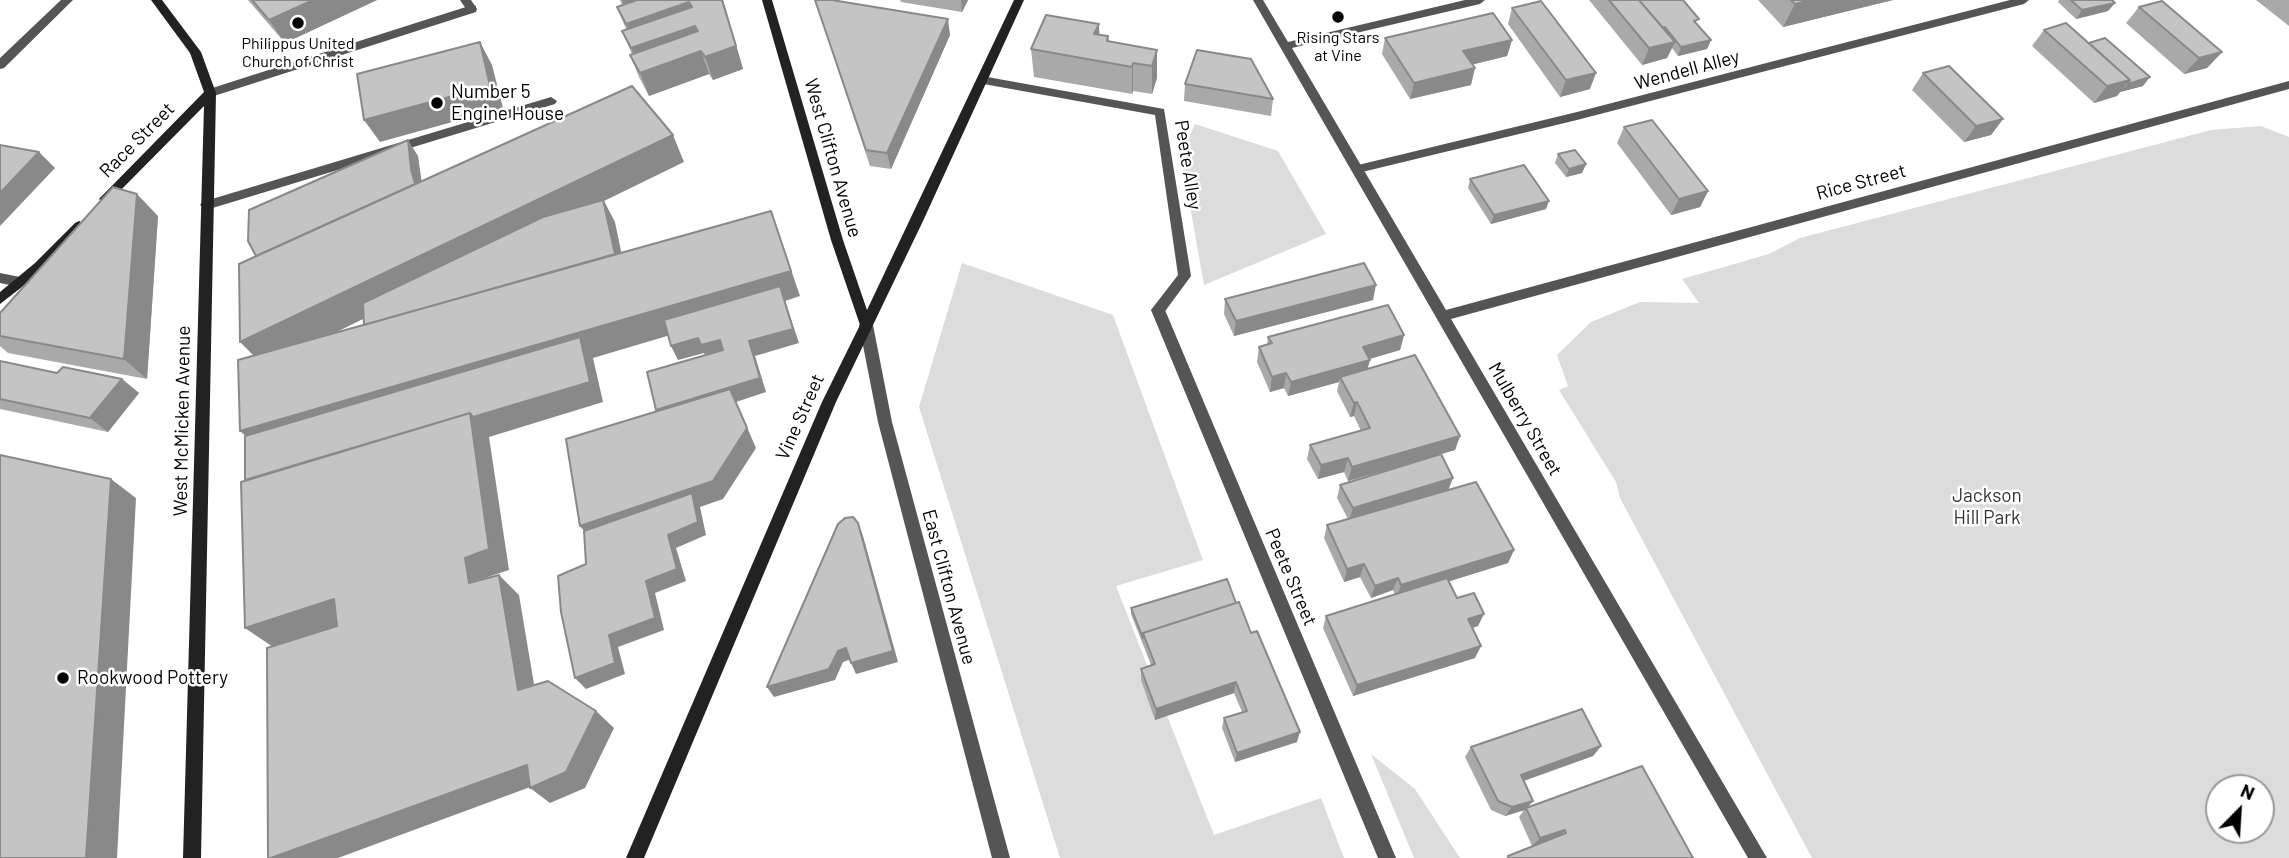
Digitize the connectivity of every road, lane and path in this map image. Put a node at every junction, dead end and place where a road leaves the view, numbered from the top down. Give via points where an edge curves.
1 (68, 0) edge
2 (156, 0) edge
3 (767, 0) edge
4 (1019, 0) edge
5 (1258, 0) edge
6 (1480, 0) edge
7 (2024, 0) edge
8 (469, 4) edge
9 (1286, 46) junction
10 (0, 65) edge
11 (982, 80) junction
12 (2289, 85) edge
13 (210, 93) junction
14 (551, 101) dead end
15 (1358, 169) junction
16 (206, 205) junction
17 (0, 278) edge
18 (20, 282) junction
19 (0, 299) edge
20 (1158, 310) joint
21 (1443, 316) junction
22 (866, 325) junction
23 (192, 858) edge
24 (635, 858) edge
25 (1001, 858) edge
26 (1387, 858) edge
27 (1758, 858) edge

1 - 10 street
2 - 13 main road, West McMicken Avenue via 195,52
3 - 22 main road, West Clifton Avenue
4 - 11 main road, Vine Street
5 - 9 street, Mulberry Street
6 - 9 street
7 - 15 street, Wendell Alley
8 - 13 street
9 - 15 street, Mulberry Street
11 - 20 street, Peete Alley via 1160,112 1185,276
11 - 22 main road, Vine Street
12 - 21 street, Rice Street
13 - 16 main road, West McMicken Avenue
13 - 18 main road, Race Street
14 - 16 street
15 - 21 street, Mulberry Street
16 - 23 main road, West McMicken Avenue
17 - 18 street
18 - 19 main road, Race Street
20 - 26 street, Peete Street
21 - 27 street, Mulberry Street
22 - 24 main road, Vine Street
22 - 25 street, East Clifton Avenue via 886,422

